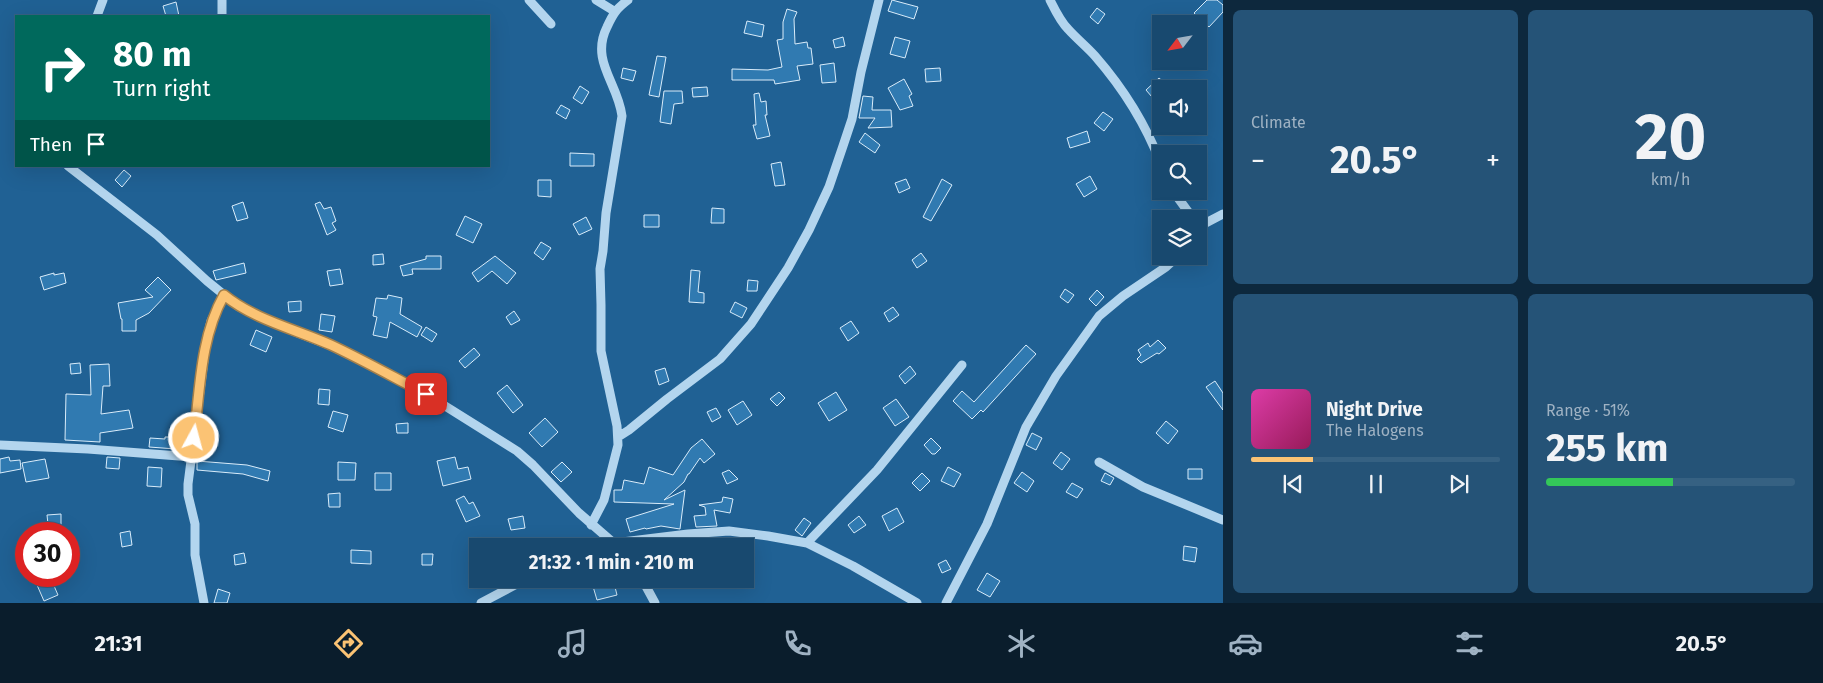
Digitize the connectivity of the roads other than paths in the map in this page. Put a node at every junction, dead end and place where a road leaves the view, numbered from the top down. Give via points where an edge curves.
1 (103, 0) edge
2 (222, 0) edge
3 (529, 0) edge
4 (596, 0) edge
5 (628, 0) edge
6 (879, 0) edge
7 (1050, 0) edge
8 (614, 11) junction
9 (97, 15) edge
10 (222, 15) edge
11 (551, 24) dead end
12 (1153, 145) edge
13 (69, 167) edge
14 (1223, 214) edge
15 (1207, 221) edge
16 (1168, 265) edge
17 (224, 295) junction
18 (962, 365) dead end
19 (618, 437) junction
20 (0, 445) edge
21 (192, 457) junction
22 (1099, 462) dead end
23 (1223, 520) edge
24 (591, 524) junction
25 (606, 538) edge
26 (661, 538) edge
27 (806, 543) junction
28 (509, 588) edge
29 (647, 588) edge
30 (204, 603) edge
31 (481, 603) edge
32 (655, 603) edge
33 (917, 603) edge
34 (946, 603) edge

1 - 9 street
2 - 10 street
3 - 11 street
4 - 8 street
5 - 8 street
6 - 19 street via 843,146 821,204 788,268 751,324 720,358
7 - 12 street via 1056,14 1095,57 1137,114
8 - 19 street via 603,35 601,57 622,116 600,269 600,338
13 - 17 street via 158,235
14 - 15 street
16 - 34 street via 1098,316 1056,376 1026,427 987,524
17 - 21 street via 207,337
17 - 24 street via 257,316 330,345 426,394 498,438 533,465
18 - 27 street via 878,470
19 - 24 street via 617,454 604,500
20 - 21 street
21 - 30 street via 188,495 195,524 195,555
22 - 23 street via 1143,487
24 - 25 street
26 - 27 street via 729,531
27 - 33 street
28 - 31 street
29 - 32 street

